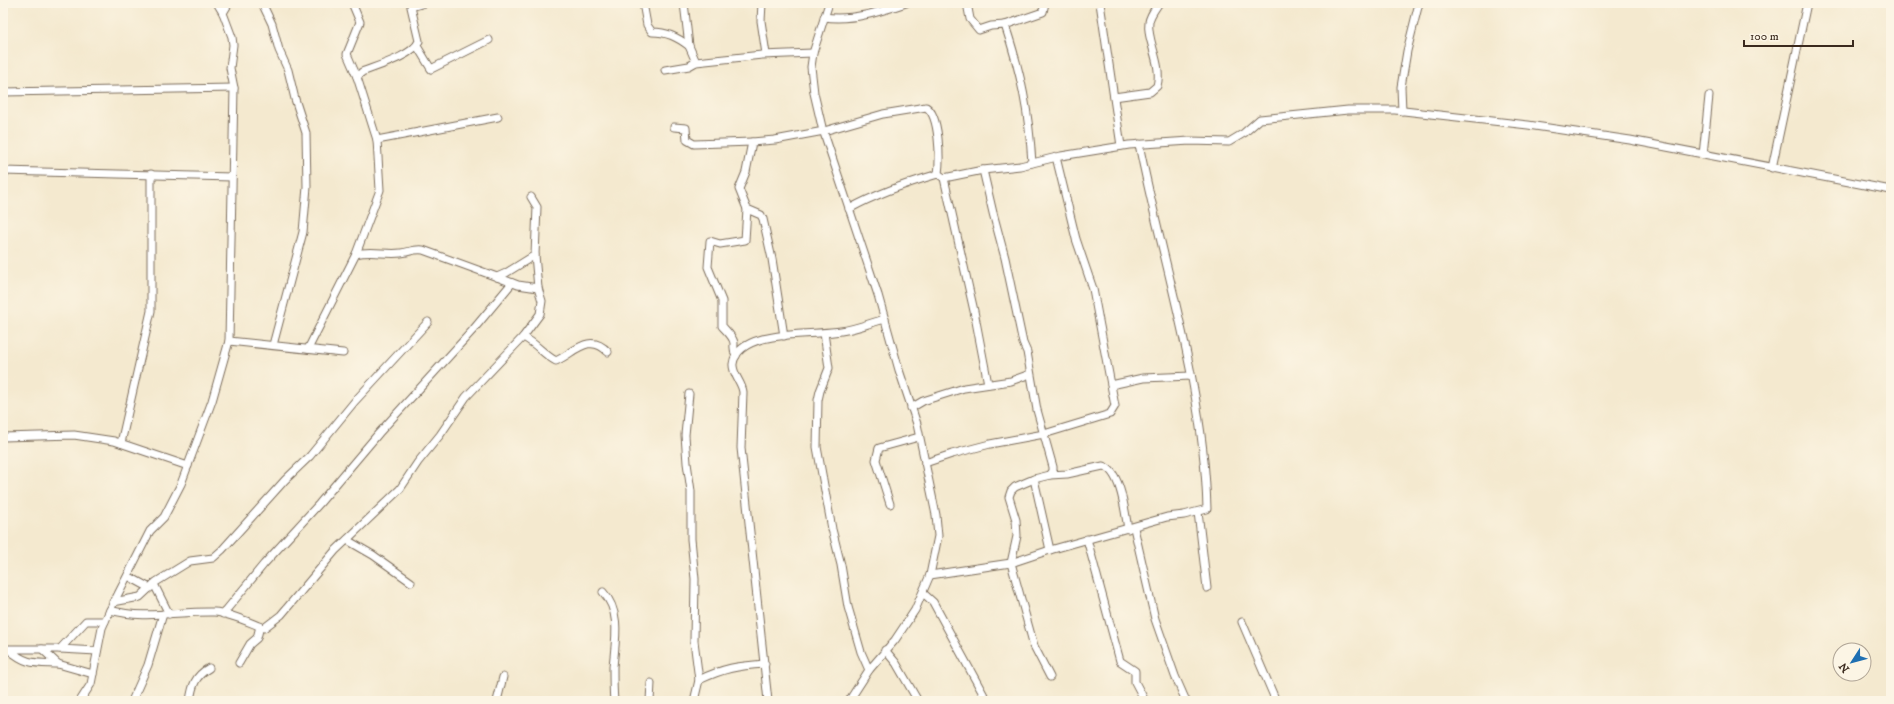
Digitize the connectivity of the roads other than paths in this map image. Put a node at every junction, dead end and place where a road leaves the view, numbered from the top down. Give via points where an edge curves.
1 (217, 3) edge
2 (229, 3) edge
3 (262, 3) edge
4 (352, 3) edge
5 (425, 3) edge
6 (643, 3) edge
7 (684, 3) edge
8 (762, 3) edge
9 (829, 3) edge
10 (906, 3) edge
11 (967, 3) edge
12 (1045, 3) edge
13 (1100, 3) edge
14 (1159, 3) edge
15 (1419, 3) edge
16 (1807, 3) edge
17 (410, 5) edge
18 (223, 13) junction
19 (824, 17) junction
20 (1005, 25) junction
21 (489, 40) dead end
22 (417, 46) junction
23 (689, 46) junction
24 (813, 53) junction
25 (766, 54) junction
26 (696, 62) junction
27 (665, 70) dead end
28 (357, 77) junction
29 (234, 88) junction
30 (3, 92) edge
31 (1709, 96) dead end
32 (1114, 97) junction
33 (1402, 111) junction
34 (498, 117) dead end
35 (674, 127) dead end
36 (824, 131) junction
37 (377, 140) junction
38 (752, 142) junction
39 (1139, 144) junction
40 (1121, 146) junction
41 (1703, 155) junction
42 (1056, 157) junction
43 (1032, 163) junction
44 (1772, 168) junction
45 (983, 170) junction
46 (3, 172) edge
47 (151, 174) junction
48 (941, 176) junction
49 (232, 177) junction
50 (1891, 190) edge
51 (531, 197) dead end
52 (747, 209) junction
53 (849, 209) junction
54 (356, 254) junction
55 (535, 255) junction
56 (497, 277) junction
57 (512, 283) junction
58 (538, 288) junction
59 (885, 319) junction
60 (428, 322) dead end
61 (824, 333) junction
62 (784, 336) junction
63 (524, 337) junction
64 (229, 341) junction
65 (273, 346) junction
66 (308, 349) junction
67 (608, 352) dead end
68 (344, 353) dead end
69 (736, 356) junction
70 (1030, 374) junction
71 (1191, 376) junction
72 (988, 384) junction
73 (1112, 384) junction
74 (689, 394) dead end
75 (911, 408) junction
76 (1044, 434) junction
77 (3, 437) edge
78 (919, 437) junction
79 (121, 443) junction
80 (925, 463) junction
81 (188, 466) junction
82 (1050, 475) junction
83 (1034, 479) junction
84 (890, 504) dead end
85 (1198, 512) junction
86 (1131, 528) junction
87 (1087, 539) junction
88 (346, 540) junction
89 (1050, 550) junction
90 (1011, 563) junction
91 (930, 575) junction
92 (128, 576) junction
93 (411, 582) dead end
94 (152, 586) junction
95 (1207, 588) dead end
96 (603, 592) dead end
97 (923, 593) junction
98 (112, 602) junction
99 (110, 610) junction
100 (166, 614) junction
101 (223, 614) junction
102 (104, 621) junction
103 (1242, 622) dead end
104 (260, 626) junction
105 (5, 649) edge
106 (42, 649) junction
107 (60, 649) junction
108 (885, 650) junction
109 (97, 651) junction
110 (240, 663) dead end
111 (58, 664) junction
112 (765, 664) junction
113 (209, 668) dead end
114 (869, 670) junction
115 (93, 674) junction
116 (502, 677) dead end
117 (1050, 677) dead end
118 (699, 680) junction
119 (651, 683) dead end
120 (80, 701) edge
121 (132, 701) edge
122 (190, 701) edge
123 (498, 701) edge
124 (614, 701) edge
125 (650, 701) edge
126 (694, 701) edge
127 (768, 701) edge
128 (849, 701) edge
129 (918, 701) edge
130 (987, 701) edge
131 (1146, 701) edge
132 (1186, 701) edge
133 (1276, 701) edge

1 - 18 street
2 - 18 street
3 - 65 street via 288,70 306,133 308,187 303,232
4 - 28 street via 360,22 347,54
5 - 17 street
6 - 23 street via 647,25 652,32 663,32
7 - 23 street
8 - 25 street
9 - 19 street
10 - 19 street via 858,17
11 - 20 street via 970,19 979,30
12 - 20 street via 1044,12
13 - 32 street
14 - 32 street via 1150,16 1149,24 1156,54 1157,86 1150,92
15 - 33 street via 1401,87
16 - 44 street
17 - 22 street via 419,41
18 - 29 street via 233,40 230,68
19 - 24 street
20 - 43 street via 1024,89
21 - 22 street via 431,69
22 - 28 street via 410,52 362,72
23 - 26 street
24 - 25 street
24 - 36 street via 811,66 814,93
25 - 26 street
26 - 27 street via 689,66
28 - 37 street
29 - 30 street
29 - 49 street
31 - 41 street
32 - 40 street
33 - 39 street via 1348,110 1260,119 1229,142
33 - 41 street via 1528,124 1658,144
34 - 37 street
35 - 38 street via 686,128 687,140 694,144
36 - 38 street
36 - 48 street via 882,114 926,107 932,113 939,143
36 - 53 street
37 - 54 street via 380,190
38 - 52 street via 746,172 739,189
39 - 40 street
39 - 71 street
40 - 42 street
41 - 44 street
42 - 43 street
42 - 73 street via 1076,240 1093,289
43 - 45 street
44 - 50 street
45 - 48 street
45 - 70 street
46 - 47 street
47 - 49 street
47 - 79 street via 151,311
48 - 53 street via 887,190
48 - 72 street via 974,312
49 - 64 street
51 - 55 street via 537,208
52 - 62 street via 761,215 763,219
52 - 69 street via 745,240 720,244 710,241 708,267 722,300 722,326 734,341 733,349
53 - 59 street
54 - 56 street via 423,250
54 - 66 street
55 - 56 street
55 - 58 street
56 - 57 street
57 - 58 street
57 - 101 street via 264,564
58 - 63 street via 542,301 540,314
59 - 61 street via 841,332
59 - 75 street
60 - 94 street via 333,426 310,456 226,546 212,558 190,561
61 - 62 street
61 - 114 street via 829,368 818,400 817,447 832,529 842,565 848,607
62 - 69 street via 752,342
63 - 67 street via 556,362 581,345 592,344 603,347
63 - 88 street via 466,397 400,489
64 - 65 street
64 - 81 street via 212,401
65 - 66 street
66 - 68 street
69 - 112 street via 733,364 743,392 741,448
70 - 72 street via 1011,381
70 - 76 street
71 - 73 street via 1143,378
71 - 85 street via 1206,486 1207,509
72 - 75 street via 964,388 923,401
73 - 76 street via 1115,406 1110,414
74 - 118 street via 685,435 691,491 691,539 695,579 694,641
75 - 78 street
76 - 80 street via 990,444
76 - 82 street via 1053,467
77 - 79 street via 74,435
78 - 80 street
78 - 84 street via 879,448 876,460
79 - 81 street
80 - 91 street via 938,536
81 - 92 street via 164,517 150,531
82 - 83 street
82 - 86 street via 1108,467 1117,479
83 - 89 street
83 - 90 street via 1015,487 1009,497 1016,520 1017,536
85 - 86 street via 1167,517
85 - 95 street
86 - 87 street
86 - 132 street via 1155,619
87 - 89 street
87 - 131 street via 1120,661 1135,672 1136,682
88 - 93 street via 373,555
88 - 104 street via 281,614 264,628
89 - 90 street
90 - 91 street
90 - 117 street via 1034,646
91 - 97 street
92 - 94 street
92 - 98 street
94 - 98 street via 140,597
94 - 100 street
96 - 124 street via 612,607 616,629
97 - 108 street via 904,628
97 - 130 street via 933,602
98 - 99 street
99 - 100 street via 138,616
99 - 102 street
100 - 101 street
100 - 121 street
101 - 104 street
102 - 107 street via 86,621
102 - 109 street
103 - 133 street
104 - 110 street via 257,638 250,644
105 - 106 street
105 - 111 street via 30,663
106 - 107 street
106 - 111 street
107 - 109 street
108 - 114 street
108 - 129 street via 896,663
109 - 115 street
111 - 115 street
112 - 118 street via 721,669
112 - 127 street
113 - 122 street via 198,674
114 - 128 street
115 - 120 street via 91,684
116 - 123 street
118 - 126 street
119 - 125 street

